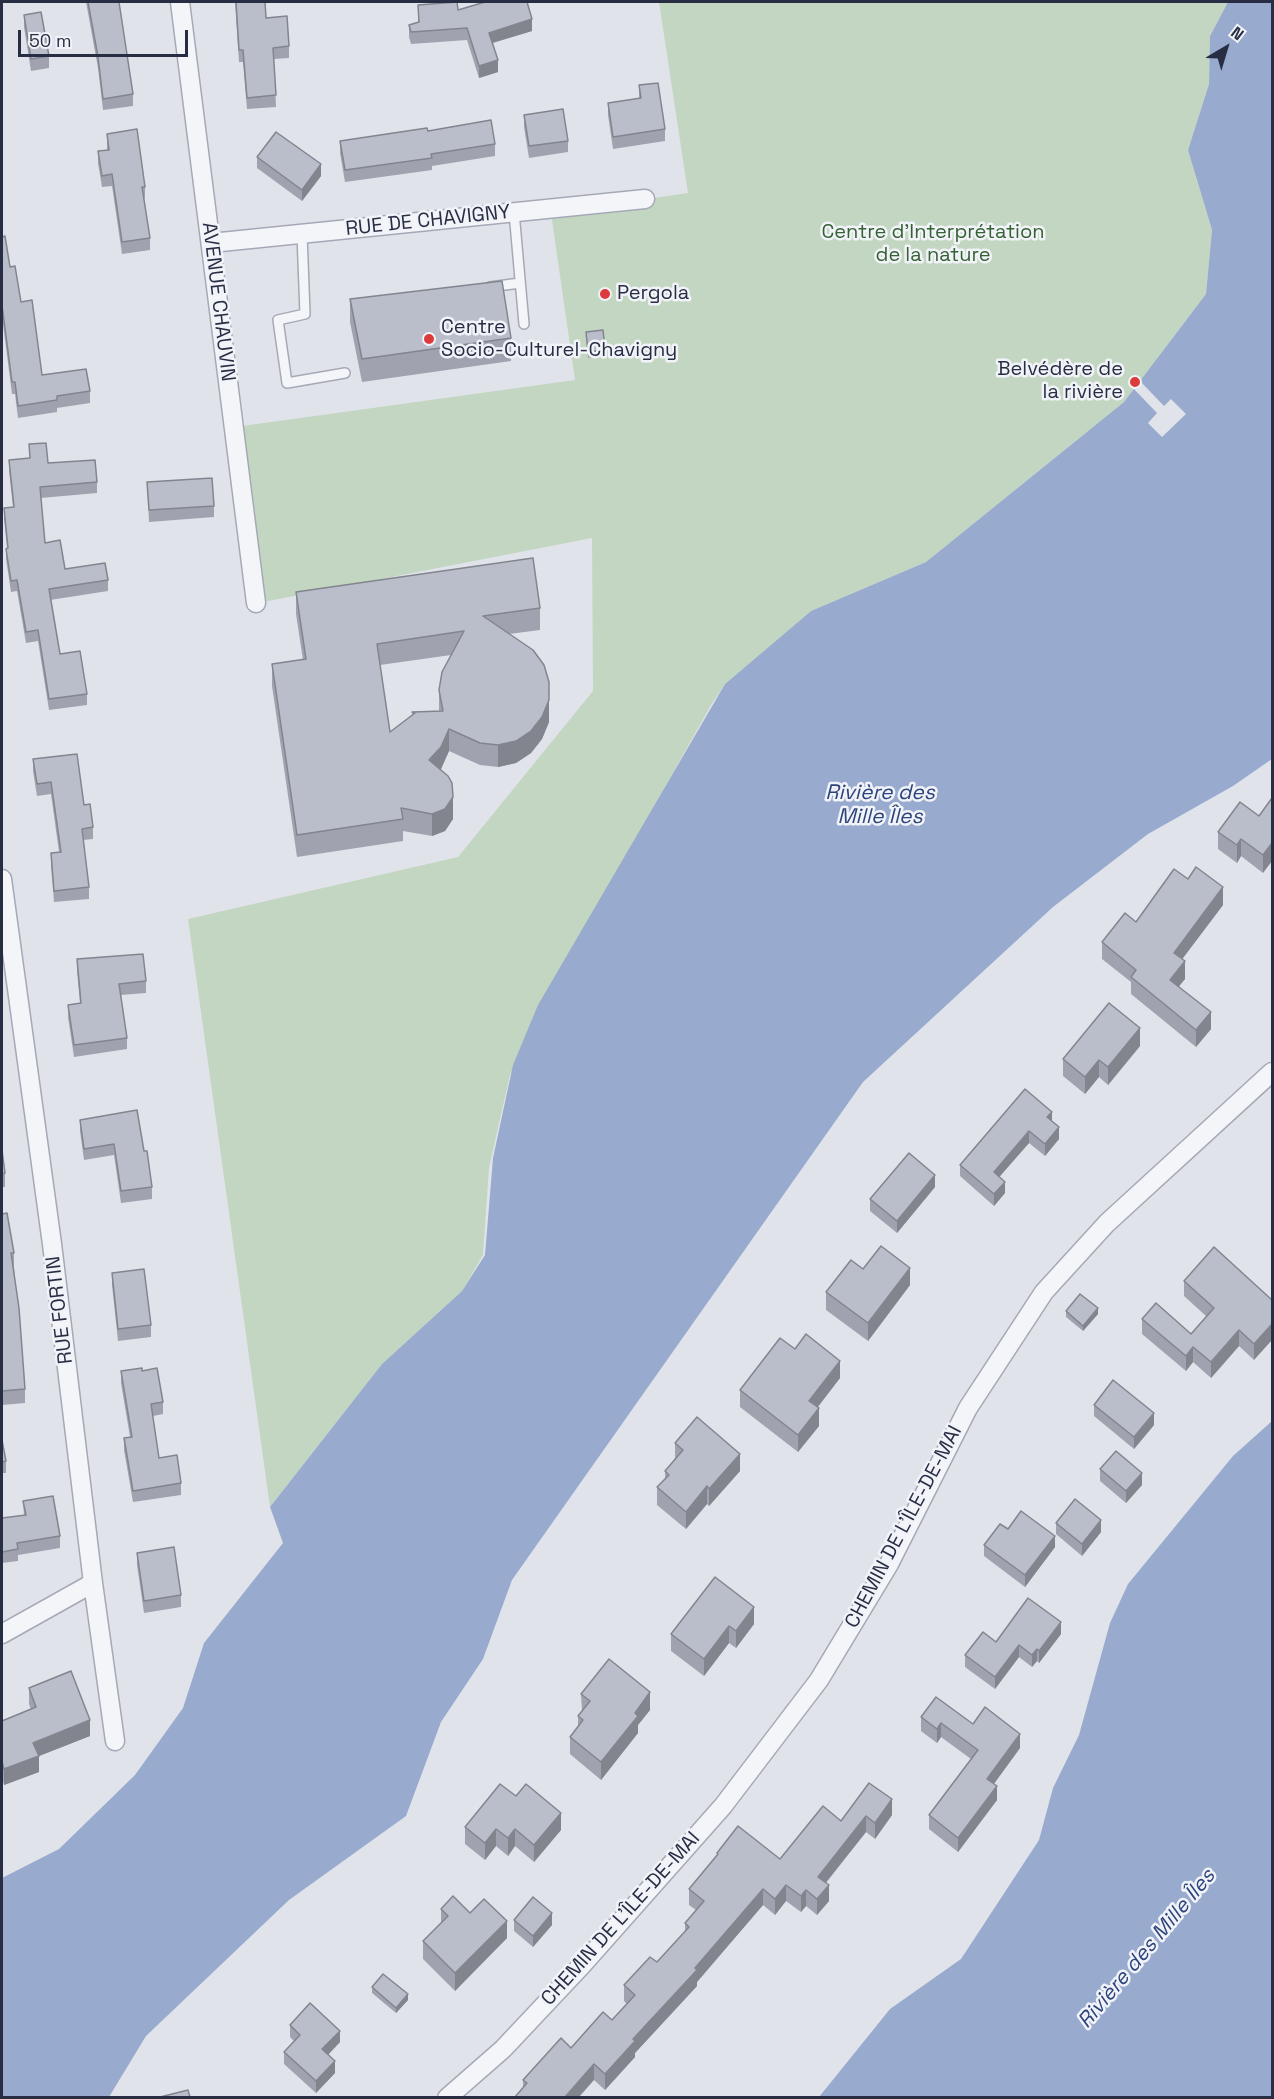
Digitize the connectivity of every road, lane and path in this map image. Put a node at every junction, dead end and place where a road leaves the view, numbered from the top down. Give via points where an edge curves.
1 (180, 2) edge
2 (645, 199) dead end
3 (514, 212) junction
4 (302, 234) junction
5 (211, 243) junction
6 (520, 283) junction
7 (477, 289) edge
8 (524, 324) dead end
9 (345, 374) dead end
10 (256, 603) dead end
11 (2, 879) edge
12 (1272, 1071) edge
13 (93, 1583) junction
14 (2, 1634) edge
15 (115, 1741) dead end
16 (447, 2097) edge

1 - 5 street, AVENUE CHAUVIN
2 - 3 street, RUE DE CHAVIGNY
3 - 4 street, RUE DE CHAVIGNY
3 - 6 lane
4 - 5 street, RUE DE CHAVIGNY
4 - 9 lane via 305,314 278,320 287,383
5 - 10 street, AVENUE CHAUVIN
6 - 7 lane
6 - 8 lane
11 - 13 street, RUE FORTIN
12 - 16 street, CHEMIN DE L'ÎLE-DE-MAI via 1107,1223 1044,1292 968,1408 889,1564 819,1680 723,1806 583,1964 503,2049
13 - 14 street
13 - 15 street, RUE FORTIN

